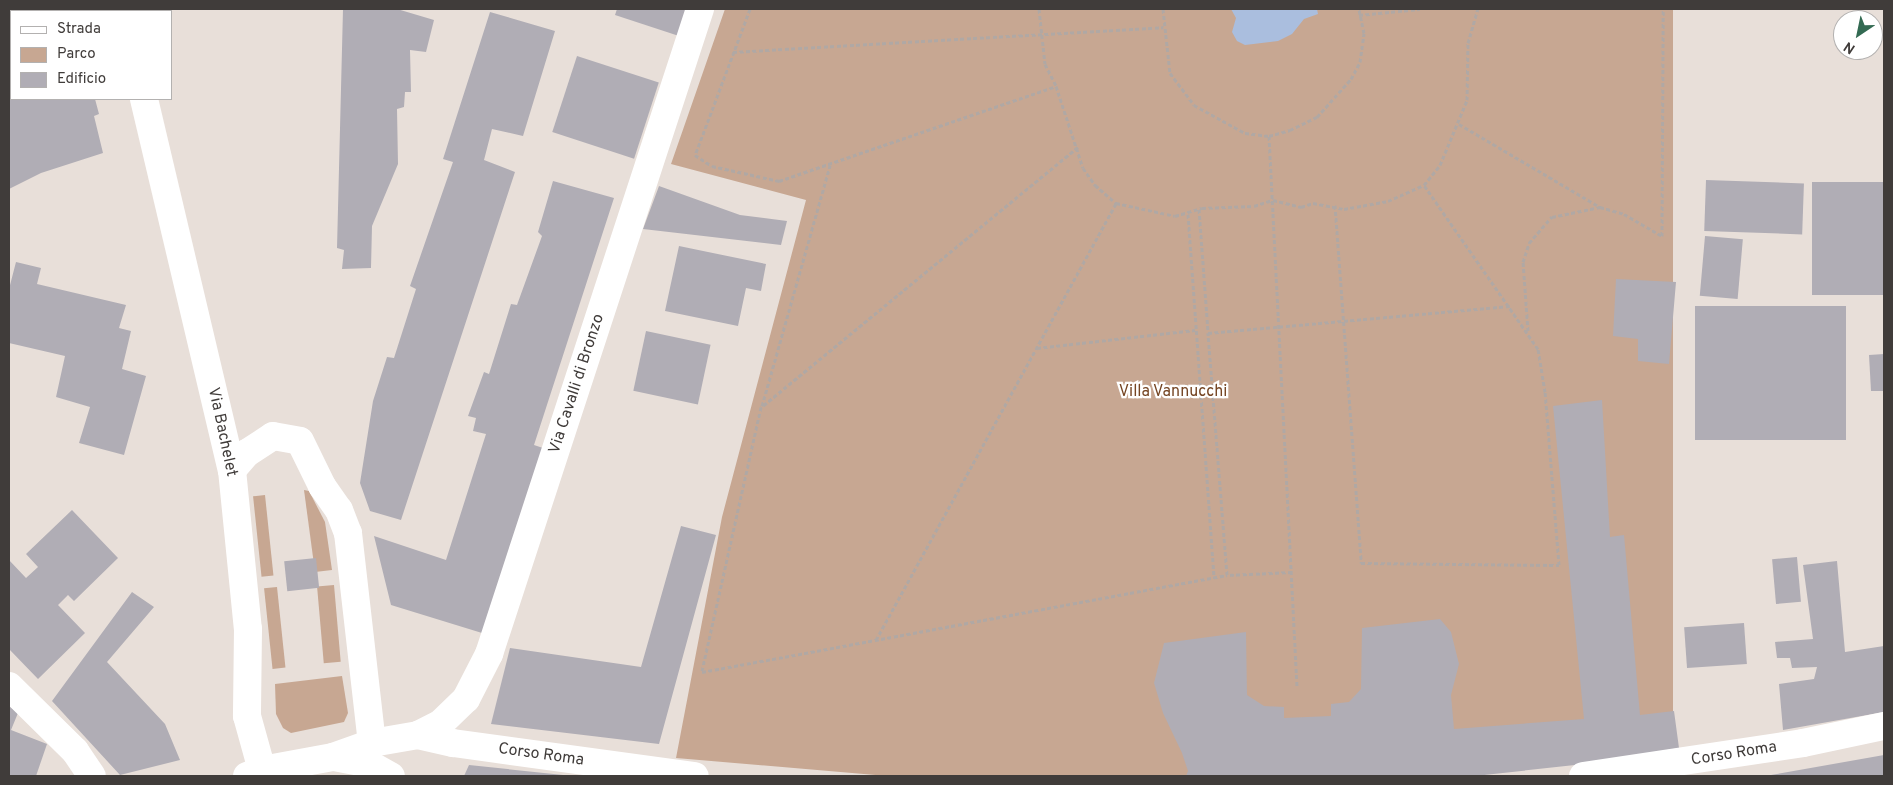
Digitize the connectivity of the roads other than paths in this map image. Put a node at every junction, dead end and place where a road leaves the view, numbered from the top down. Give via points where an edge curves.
1 (700, 9) edge
2 (144, 100) edge
3 (232, 470) junction
4 (9, 686) edge
5 (1884, 726) edge
6 (418, 735) junction
7 (372, 743) junction
8 (333, 757) junction
9 (255, 773) edge
10 (92, 776) edge
11 (391, 776) edge
12 (695, 776) edge
13 (1583, 776) edge

1 - 6 street, Via Cavalli di Bronzo via 489,654 466,699 440,724
2 - 3 street, Via Bachelet
3 - 7 street via 247,452 273,436 300,441 322,486 339,510 348,533
3 - 9 street, Via Bachelet via 248,629 247,716
4 - 10 street via 75,751
5 - 13 street, Corso Roma via 1803,743
6 - 7 street
6 - 12 street, Corso Roma via 452,743
7 - 8 street
8 - 9 street
8 - 11 street via 369,764

